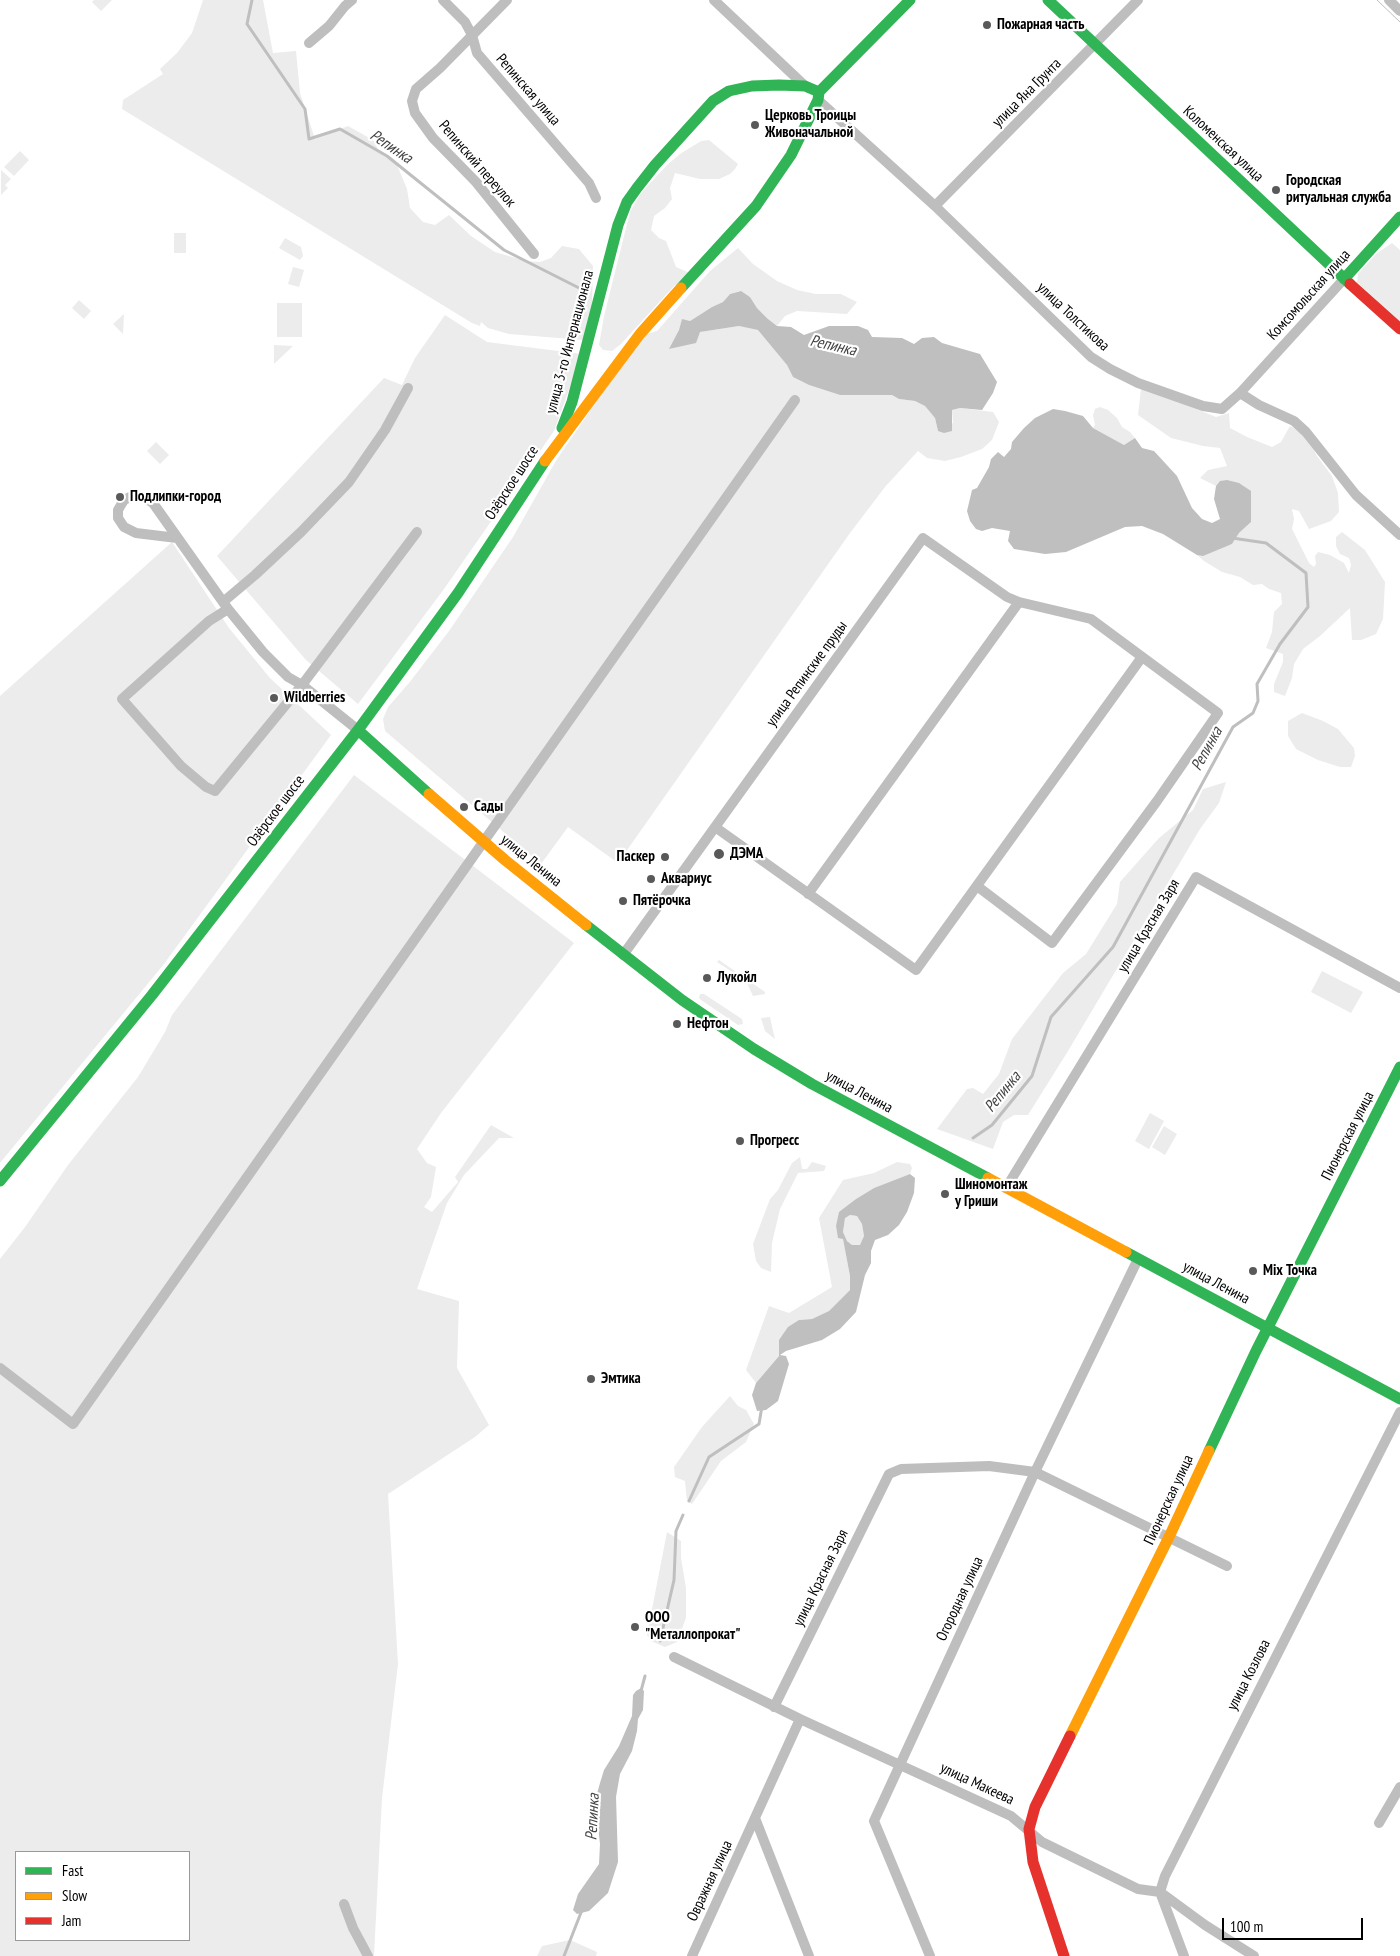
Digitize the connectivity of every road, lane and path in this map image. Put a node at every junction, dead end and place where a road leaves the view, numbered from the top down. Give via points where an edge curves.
1 (352, 0) edge
2 (443, 0) edge
3 (507, 0) edge
4 (714, 0) edge
5 (910, 0) edge
6 (1048, 0) edge
7 (1138, 0) edge
8 (1388, 0) edge
9 (1400, 11) edge
10 (472, 35) junction
11 (309, 43) dead end
12 (1096, 45) junction
13 (805, 86) junction
14 (818, 96) junction
15 (596, 198) dead end
16 (935, 206) junction
17 (1400, 217) edge
18 (534, 254) dead end
19 (1344, 279) junction
20 (1400, 330) edge
21 (408, 388) dead end
22 (1240, 393) junction
23 (795, 400) dead end
24 (556, 444) junction
25 (417, 532) dead end
26 (1400, 535) edge
27 (177, 538) junction
28 (1019, 602) junction
29 (225, 606) junction
30 (1142, 657) junction
31 (302, 685) junction
32 (358, 730) junction
33 (715, 827) junction
34 (484, 842) junction
35 (977, 886) junction
36 (808, 894) junction
37 (623, 955) junction
38 (1400, 988) edge
39 (1400, 1067) edge
40 (0, 1181) edge
41 (1006, 1188) junction
42 (1138, 1259) junction
43 (1268, 1328) junction
44 (0, 1368) edge
45 (1400, 1399) edge
46 (1400, 1412) edge
47 (1035, 1472) junction
48 (1169, 1537) junction
49 (1227, 1566) dead end
50 (674, 1657) dead end
51 (774, 1707) junction
52 (800, 1719) junction
53 (900, 1765) junction
54 (1400, 1787) edge
55 (755, 1818) junction
56 (1379, 1823) dead end
57 (1029, 1829) junction
58 (1160, 1892) junction
59 (344, 1904) dead end
60 (368, 1956) edge
61 (692, 1956) edge
62 (809, 1956) edge
63 (930, 1956) edge
64 (1064, 1956) edge
65 (1184, 1956) edge
66 (1254, 1956) edge

1 - 11 street
2 - 10 street, Репинская улица via 465,22
3 - 10 street
4 - 13 street
5 - 14 main road, улица 3-го Интернационала
6 - 12 main road, Коломенская улица
7 - 12 street, улица Яна Грунта
8 - 9 street
10 - 15 street, Репинская улица via 476,53 589,183
10 - 18 street, Репинский переулок via 416,89 412,101 415,113
12 - 16 street, улица Яна Грунта
12 - 19 main road, Коломенская улица
13 - 14 main road, улица 3-го Интернационала
13 - 24 main road, улица 3-го Интернационала via 752,86 729,91 713,101 655,165 627,202 572,402
14 - 16 street, улица Толстикова
14 - 24 main road, улица 3-го Интернационала via 791,154 756,206 640,334
16 - 22 street, улица Толстикова via 1091,357 1110,370 1213,409 1222,410
17 - 19 main road, Комсомольская улица
19 - 20 main road, Коломенская улица
19 - 22 street, Комсомольская улица
21 - 29 street via 348,482
22 - 26 street via 1294,421 1356,495
23 - 34 street
24 - 32 main road, Озёрское шоссе via 458,593
25 - 31 street
27 - 27 street via 153,503 144,497 132,496 124,500 118,510 118,518 124,527 136,533
27 - 29 street
28 - 30 street, улица Репинские пруды via 1091,619
28 - 33 street, улица Репинские пруды via 923,538
28 - 36 street
29 - 31 street via 263,652 288,677
29 - 31 street via 122,699 181,766 215,791
30 - 35 street
30 - 35 street, улица Репинские пруды via 1218,712 1157,801 1052,942
31 - 32 street
32 - 34 main road, улица Ленина
32 - 40 main road, Озёрское шоссе via 152,995
33 - 36 street
33 - 37 street
34 - 37 main road, улица Ленина
34 - 44 street via 73,1424
35 - 36 street via 916,970
37 - 41 main road, улица Ленина via 682,1000 787,1069
38 - 41 street, улица Красная Заря via 1196,877
39 - 43 main road, Пионерская улица
41 - 42 main road, улица Ленина
42 - 43 main road, улица Ленина
42 - 47 street, Огородная улица
43 - 45 main road, улица Ленина
43 - 48 main road, Пионерская улица
46 - 58 street, улица Козлова via 1169,1867
47 - 48 street
47 - 51 street, улица Красная Заря via 989,1466 901,1469 889,1474
47 - 53 street, Огородная улица
48 - 49 street
48 - 57 main road, Пионерская улица via 1035,1807
50 - 51 street, улица Макеева
51 - 52 street, улица Макеева
52 - 53 street, улица Макеева
52 - 55 street
53 - 57 street, улица Макеева via 1010,1816
53 - 63 street, Огородная улица via 874,1821
54 - 56 street
55 - 61 street, Овражная улица
55 - 62 street
57 - 58 street, улица Макеева via 1042,1842 1138,1889
57 - 64 main road, Пионерская улица via 1033,1862
58 - 65 street
58 - 66 street, улица Макеева
59 - 60 street

